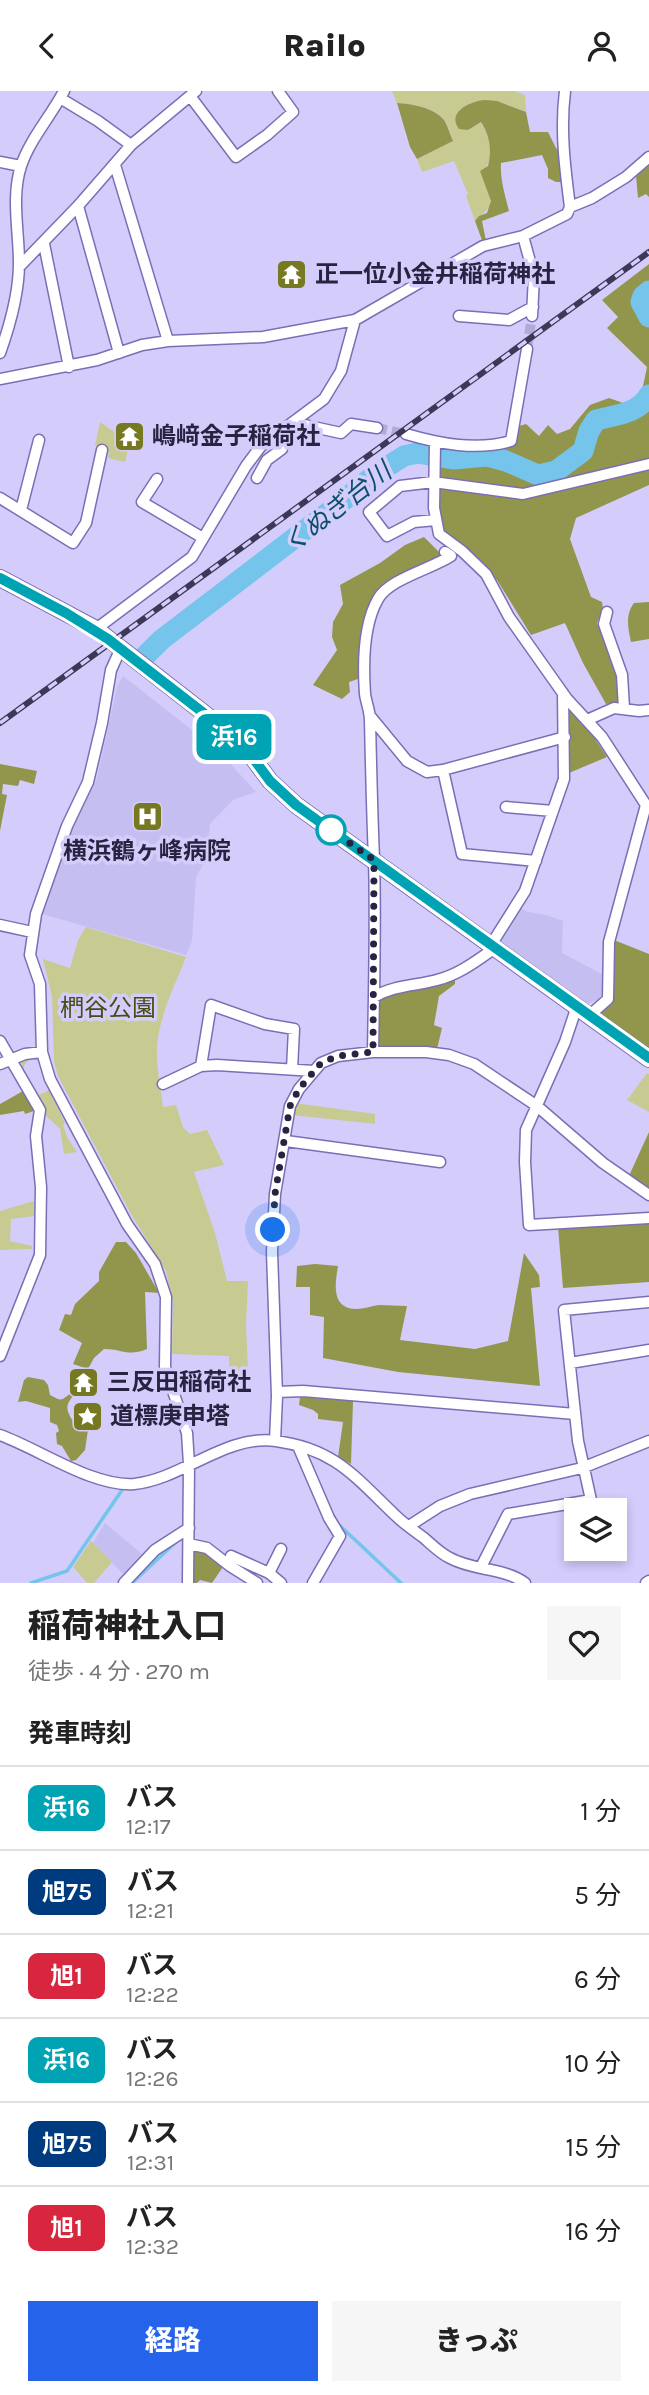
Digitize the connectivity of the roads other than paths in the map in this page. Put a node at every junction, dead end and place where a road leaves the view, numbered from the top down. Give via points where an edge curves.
1 (278, 91) edge
2 (565, 91) edge
3 (193, 93) edge
4 (62, 95) edge
5 (131, 145) junction
6 (649, 157) edge
7 (0, 162) edge
8 (115, 165) junction
9 (21, 166) junction
10 (79, 206) junction
11 (570, 207) junction
12 (523, 236) junction
13 (44, 244) junction
14 (19, 267) junction
15 (459, 316) dead end
16 (355, 320) junction
17 (168, 341) junction
18 (527, 349) tunnel mouth
19 (0, 353) edge
20 (119, 353) junction
21 (69, 367) junction
22 (0, 379) edge
23 (295, 422) junction
24 (377, 428) tunnel mouth
25 (278, 434) junction
26 (406, 434) tunnel mouth
27 (39, 440) dead end
28 (102, 450) dead end
29 (435, 452) junction
30 (649, 464) edge
31 (257, 478) dead end
32 (157, 479) dead end
33 (433, 482) junction
34 (0, 498) edge
35 (21, 510) junction
36 (436, 520) junction
37 (203, 538) junction
38 (444, 552) dead end
39 (0, 578) edge
40 (607, 613) dead end
41 (96, 629) junction
42 (121, 649) junction
43 (564, 693) junction
44 (624, 708) junction
45 (649, 710) edge
46 (370, 716) junction
47 (587, 720) junction
48 (565, 737) junction
49 (443, 770) junction
50 (506, 807) dead end
51 (648, 807) edge
52 (553, 811) junction
53 (374, 860) junction
54 (536, 861) junction
55 (0, 925) edge
56 (32, 932) junction
57 (493, 946) junction
58 (374, 997) junction
59 (583, 1011) junction
60 (0, 1041) edge
61 (42, 1052) junction
62 (373, 1052) junction
63 (11, 1059) junction
64 (649, 1059) edge
65 (0, 1065) edge
66 (201, 1066) junction
67 (292, 1069) junction
68 (314, 1071) junction
69 (163, 1084) dead end
70 (537, 1106) junction
71 (286, 1141) junction
72 (440, 1162) dead end
73 (649, 1195) edge
74 (649, 1218) edge
75 (649, 1302) edge
76 (649, 1350) edge
77 (0, 1356) edge
78 (570, 1363) junction
79 (277, 1392) junction
80 (575, 1415) junction
81 (0, 1435) edge
82 (275, 1441) junction
83 (649, 1441) edge
84 (298, 1447) junction
85 (189, 1464) junction
86 (582, 1468) junction
87 (409, 1526) junction
88 (189, 1528) junction
89 (189, 1544) junction
90 (281, 1549) dead end
91 (230, 1566) junction
92 (481, 1567) junction
93 (269, 1573) junction
94 (124, 1583) edge
95 (188, 1583) edge
96 (257, 1583) edge
97 (281, 1583) edge
98 (313, 1583) edge
99 (525, 1583) edge

1 - 3 street via 293,111 236,157
2 - 11 street via 563,153
3 - 5 street
4 - 5 street
4 - 9 street
5 - 8 street
6 - 11 street via 626,177
7 - 9 street
8 - 10 street
8 - 17 street
9 - 14 street via 16,192
10 - 13 street
10 - 20 street
11 - 12 street via 567,215
12 - 15 street via 534,276 532,311 509,320
12 - 16 street via 483,247
13 - 14 street
13 - 21 street
14 - 19 street
16 - 17 street via 263,337
16 - 23 street via 334,384 324,399
17 - 20 street
18 - 29 street via 511,441
20 - 21 street
21 - 22 street
23 - 24 street via 341,433 351,424
23 - 25 street
25 - 31 street via 282,449 267,460
25 - 37 street via 261,446
26 - 29 street
27 - 35 street
28 - 35 street via 86,523 74,543
29 - 33 street
30 - 33 street via 523,494
32 - 37 street via 142,502
33 - 36 street
33 - 36 street via 400,486 369,512 387,536 414,522
34 - 35 street
36 - 43 street via 437,539 462,551 486,574 509,617
37 - 41 street via 192,557
38 - 46 street via 451,556 379,596 367,639 365,695
39 - 41 street
40 - 44 street via 604,624 622,675
41 - 42 street
42 - 53 street via 241,742 285,796
42 - 56 street via 111,670 88,782 67,826
43 - 47 street
43 - 48 street
44 - 45 street
44 - 47 street
46 - 49 street via 407,761 427,772
46 - 53 street
47 - 51 street
48 - 49 street
48 - 52 street via 564,779
49 - 54 street via 462,854
50 - 52 street
51 - 59 street via 609,942 608,999
52 - 54 street
53 - 57 street
53 - 58 street
54 - 57 street via 525,891
55 - 56 street
56 - 61 street via 30,955 42,995
57 - 58 street via 460,972 402,985
57 - 59 street
58 - 62 street
59 - 64 street
59 - 70 street
60 - 63 street
61 - 63 street
61 - 85 street via 50,1079 162,1280 167,1313 163,1355 187,1433
62 - 68 street via 338,1056
62 - 70 street via 426,1052 461,1059
63 - 65 street
63 - 77 street via 40,1110 36,1136 40,1255
66 - 67 street
66 - 67 street via 211,1005 294,1029
66 - 69 street
67 - 68 street
68 - 71 street via 290,1106
70 - 73 street via 603,1163
70 - 74 street via 524,1146 529,1225
71 - 72 street
71 - 79 street via 273,1230
75 - 78 street via 564,1310
76 - 78 street
78 - 80 street
79 - 80 street
79 - 82 street
80 - 86 street
81 - 85 street via 120,1484 152,1481
82 - 84 street
82 - 85 street via 240,1445
83 - 86 street
84 - 87 street via 320,1453 352,1472
84 - 98 street via 340,1536
85 - 88 street
86 - 87 street via 470,1494
86 - 92 street via 591,1500 508,1514
87 - 92 street via 450,1558
88 - 89 street
88 - 94 street via 155,1550
89 - 91 street via 207,1548
89 - 95 street
90 - 93 street
91 - 93 street via 231,1556
91 - 96 street
92 - 99 street
93 - 97 street

